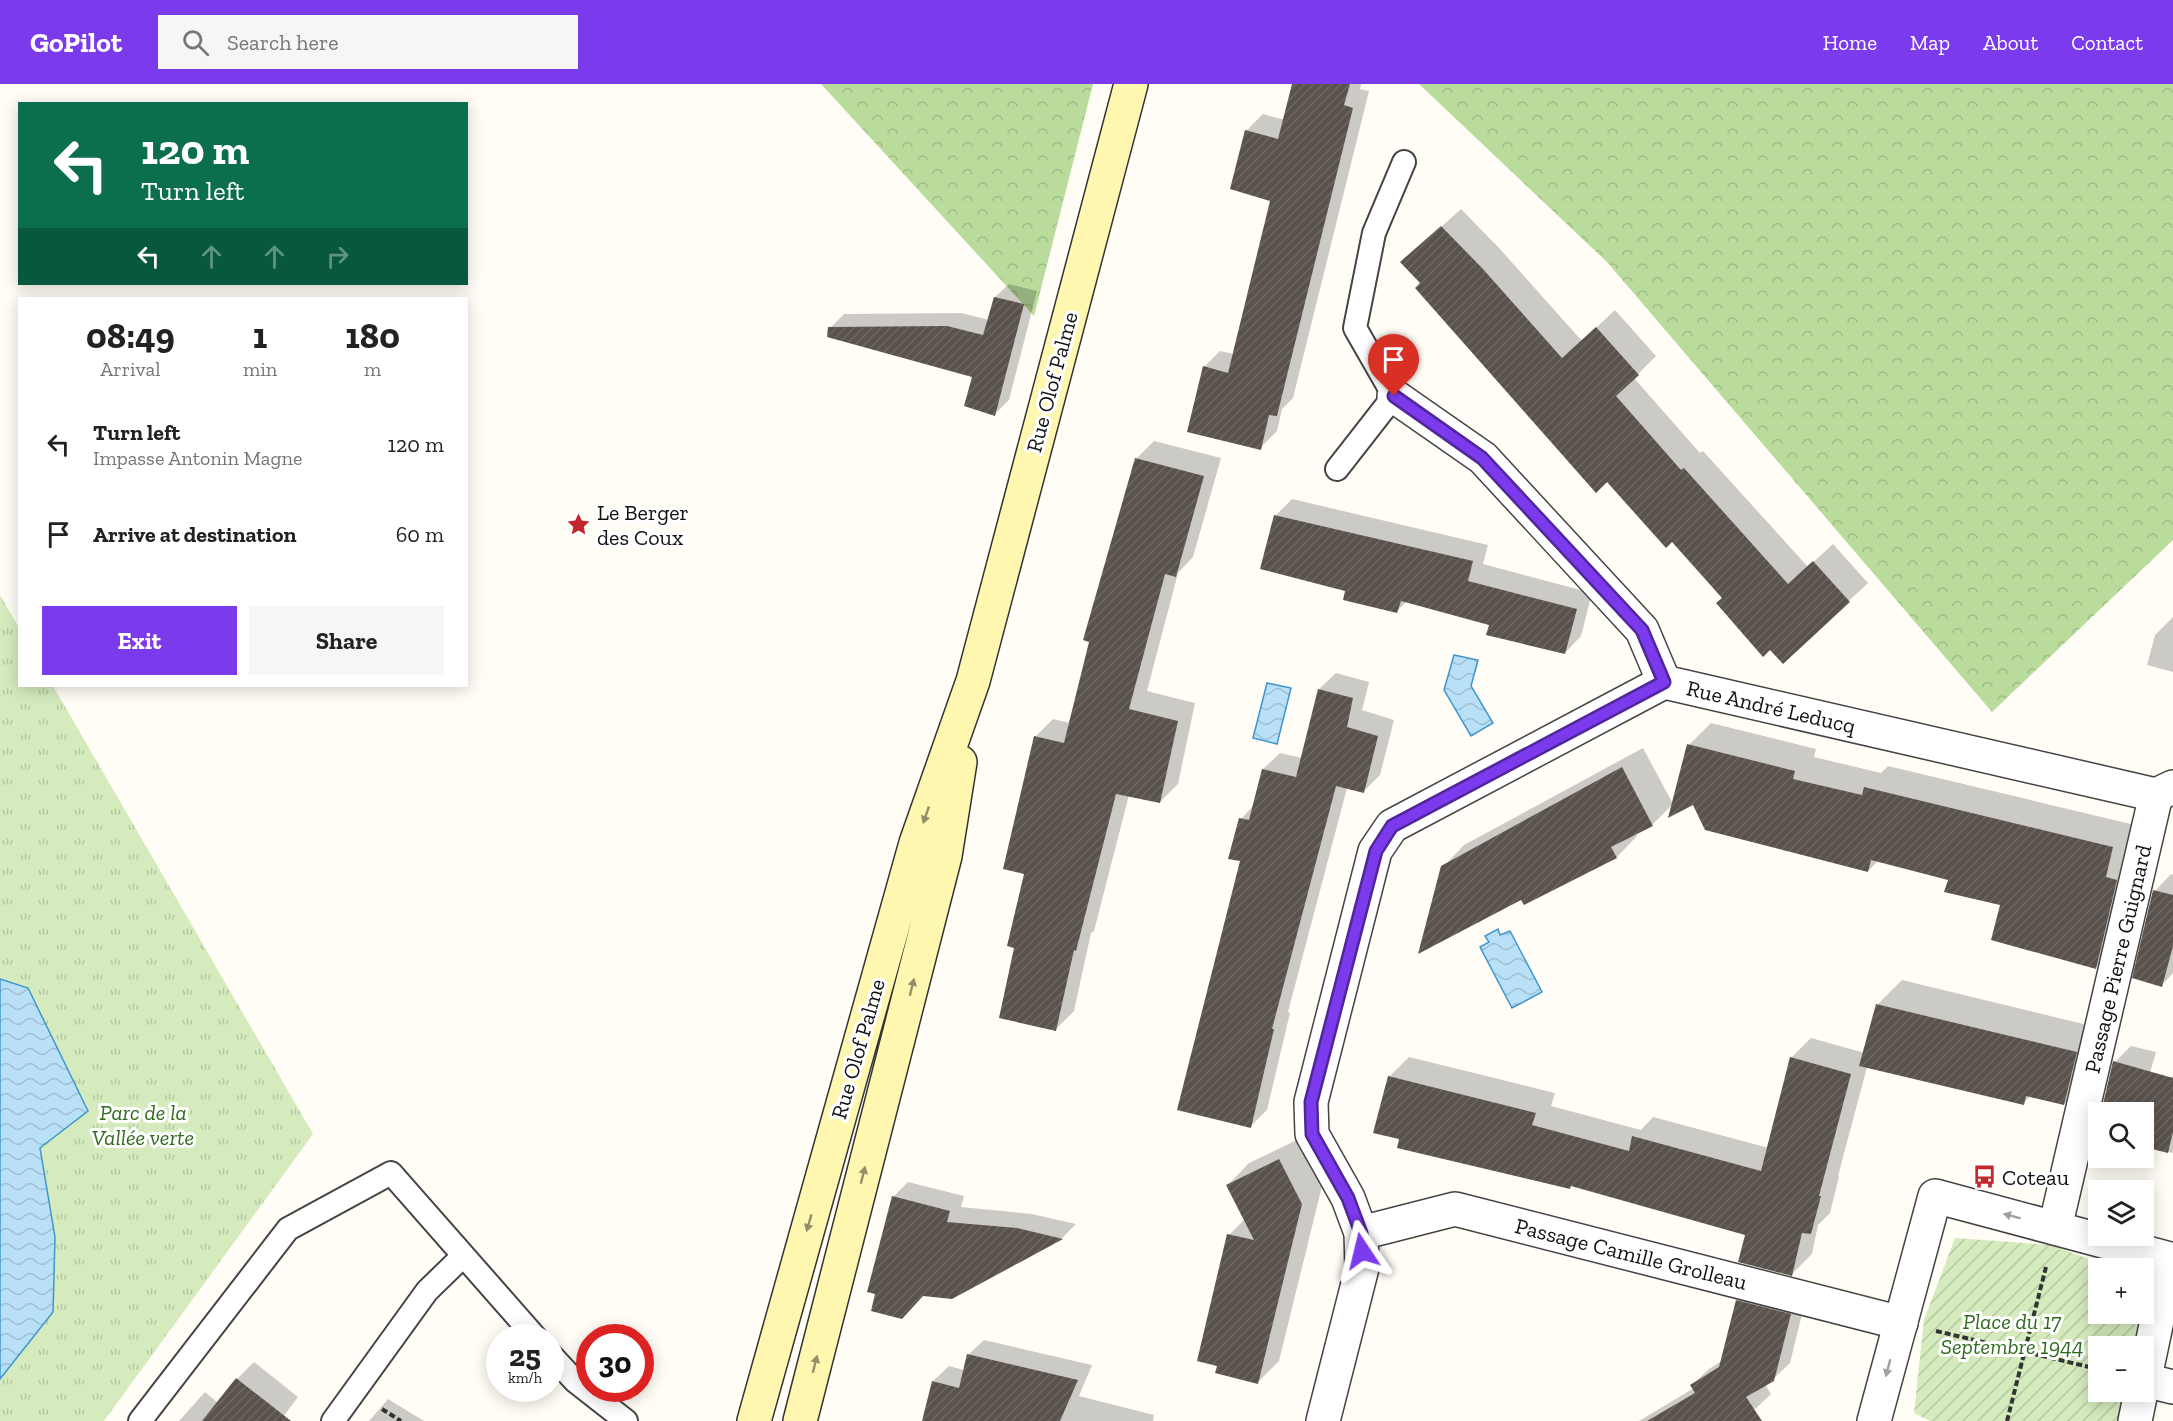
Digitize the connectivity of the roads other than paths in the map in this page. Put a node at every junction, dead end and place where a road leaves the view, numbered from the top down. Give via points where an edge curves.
1 (1131, 84) edge
2 (1404, 162) dead end
3 (1394, 396) junction
4 (1337, 469) dead end
5 (973, 681) junction
6 (1664, 682) junction
7 (2165, 791) edge
8 (2055, 1228) junction
9 (1361, 1233) junction
10 (463, 1256) junction
11 (2171, 1258) edge
12 (1901, 1323) junction
13 (524, 1324) edge
14 (2154, 1336) edge
15 (564, 1370) edge
16 (2154, 1383) edge
17 (2173, 1387) edge
18 (2139, 1402) edge
19 (140, 1421) edge
20 (333, 1421) edge
21 (626, 1421) edge
22 (754, 1421) edge
23 (800, 1421) edge
24 (1323, 1421) edge
25 (1874, 1421) edge
26 (2135, 1421) edge

1 - 5 main road, Rue Olof Palme
2 - 3 lane via 1374,233 1355,328
3 - 4 lane
3 - 6 street via 1491,467 1642,630
5 -> 22 main road, Rue Olof Palme via 916,843
23 -> 5 main road, Rue Olof Palme via 945,855
6 - 7 street, Rue André Leducq
6 - 9 street, Rue André Leducq via 1401,820 1392,826 1376,851 1311,1102 1312,1134 1348,1198
7 - 8 street, Passage Pierre Guignard
8 - 11 street
8 -> 12 street via 1935,1196
9 - 12 street, Passage Camille Grolleau via 1455,1209
9 - 24 street, Rue André Leducq via 1362,1268
10 - 13 lane
10 - 19 lane via 391,1173 288,1229
10 - 20 lane via 427,1291
11 - 14 street
12 -> 25 street
15 - 21 lane
16 - 17 street
18 - 26 street

